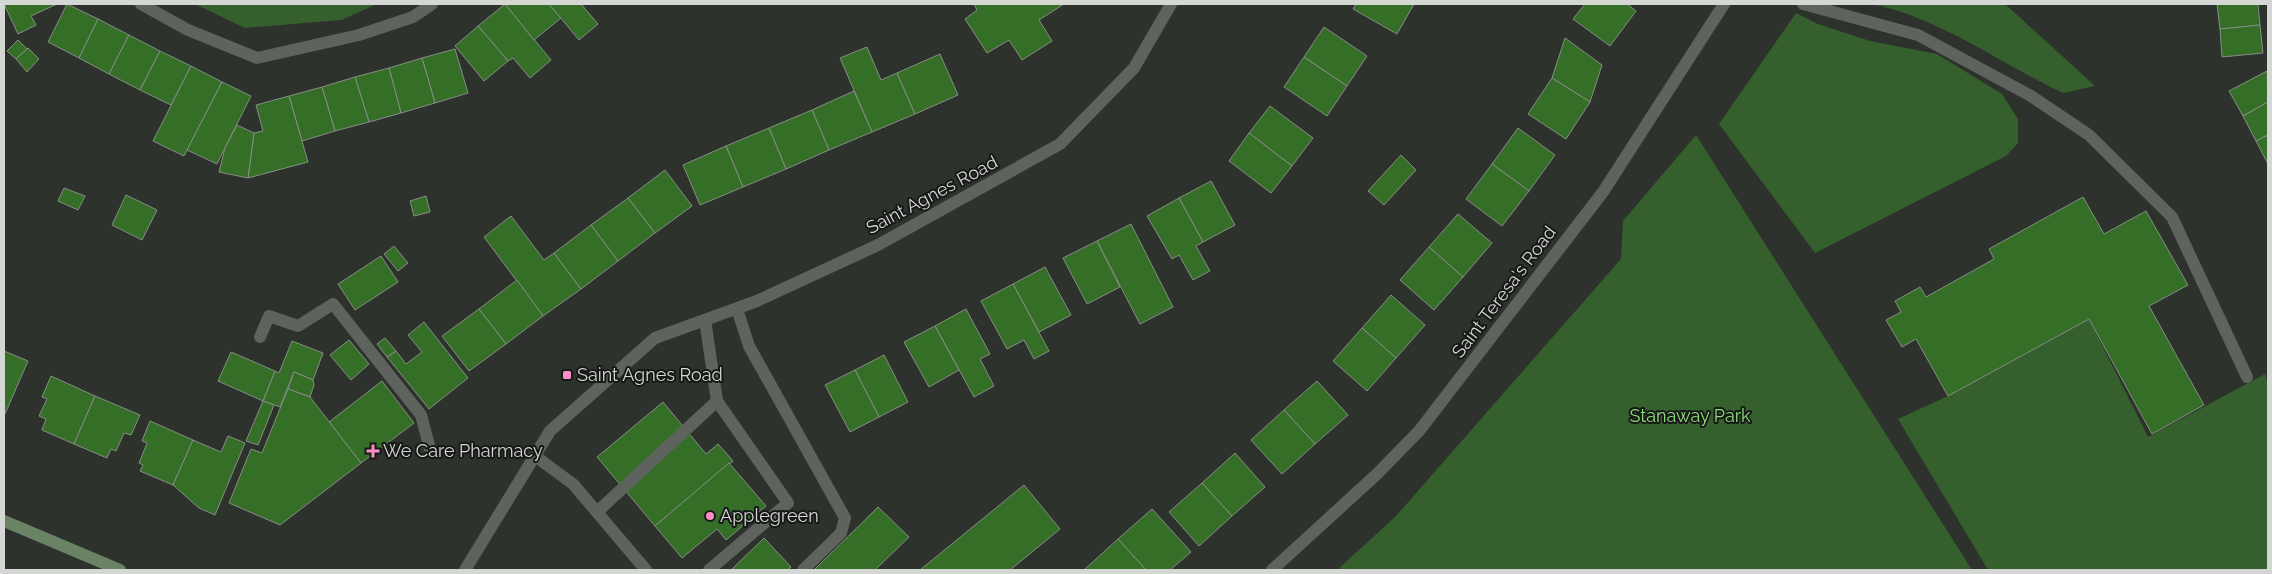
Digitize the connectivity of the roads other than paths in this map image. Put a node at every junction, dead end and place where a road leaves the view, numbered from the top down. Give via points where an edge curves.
1 (141, 4) edge
2 (432, 4) edge
3 (1171, 4) edge
4 (1724, 4) edge
5 (1803, 4) edge
6 (737, 308) junction
7 (705, 320) junction
8 (260, 337) dead end
9 (2247, 377) dead end
10 (717, 400) junction
11 (430, 449) dead end
12 (535, 456) junction
13 (597, 512) junction
14 (4, 521) edge
15 (120, 570) edge
16 (465, 570) edge
17 (646, 570) edge
18 (709, 570) edge
19 (803, 570) edge
20 (1272, 570) edge

1 - 2 street via 188,30 257,58 359,35 413,17
3 - 6 street, Saint Agnes Road via 1134,68 1060,144 878,245
4 - 20 street, Saint Teresa's Road via 1603,192 1419,431
5 - 9 street via 1918,35 2031,96 2090,135 2172,217
6 - 7 street, Saint Agnes Road
6 - 19 street via 749,346 846,518 841,532
7 - 10 street
7 - 12 street, Saint Agnes Road via 655,338 550,431
8 - 11 street via 269,316 298,326 333,304 421,415
10 - 13 street
10 - 18 street via 788,502
12 - 13 street via 574,484
12 - 16 street, Saint Agnes Road
13 - 17 street
14 - 15 main road

